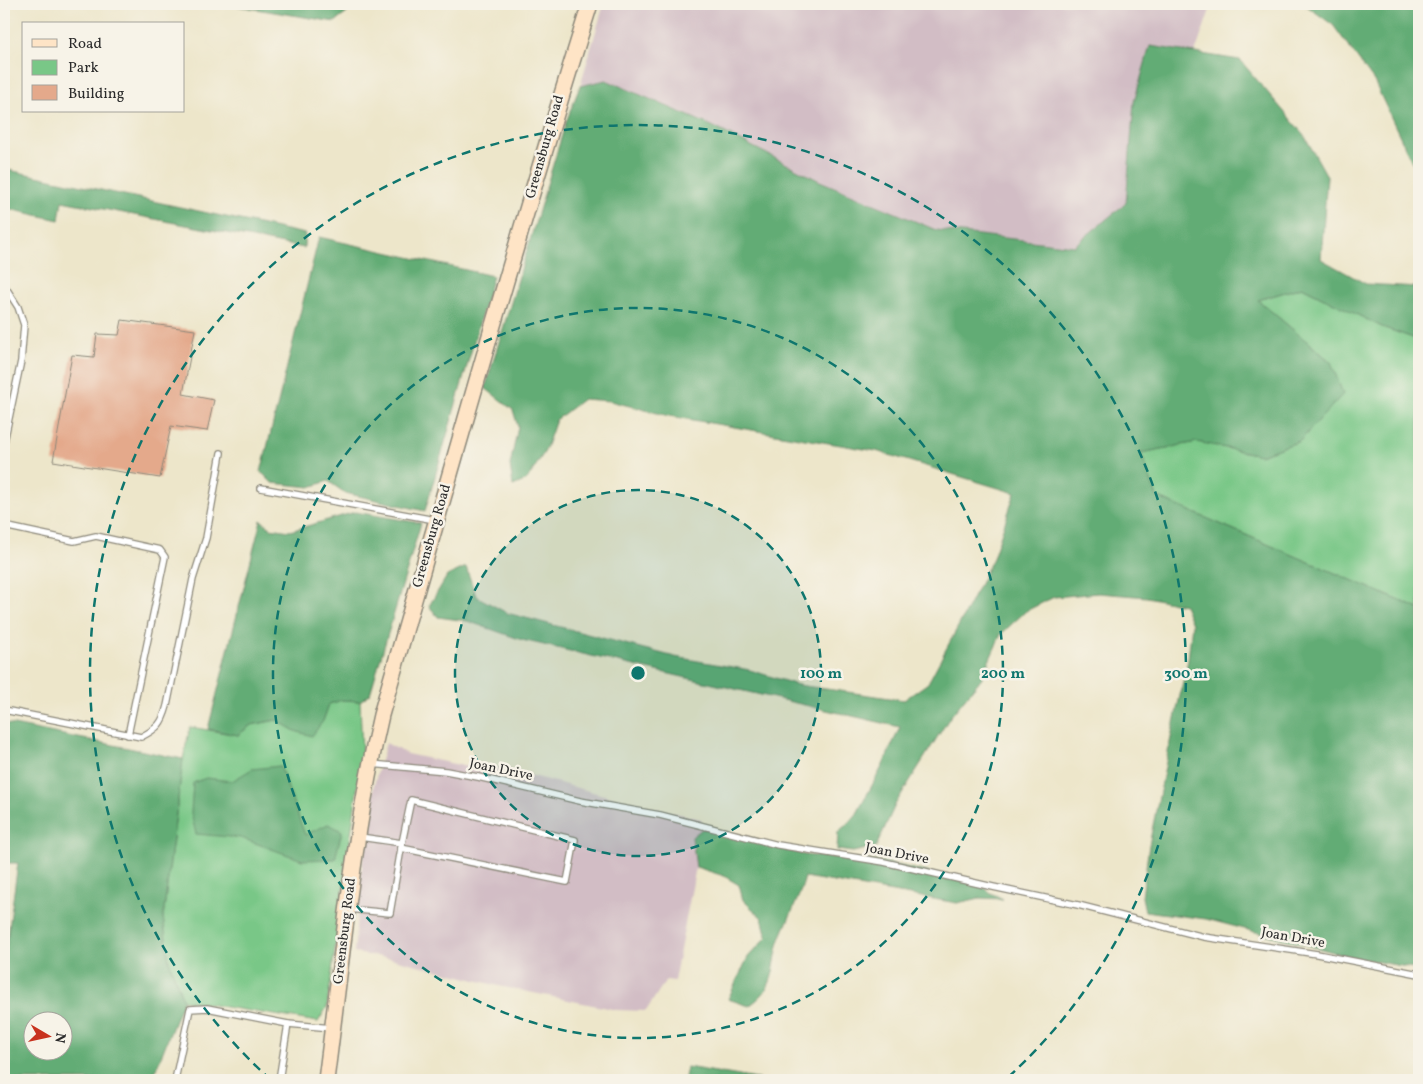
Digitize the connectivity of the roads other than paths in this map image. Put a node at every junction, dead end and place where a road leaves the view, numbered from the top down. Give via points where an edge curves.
1 (590, 4) edge
2 (4, 285) edge
3 (4, 442) edge
4 (221, 453) dead end
5 (261, 488) dead end
6 (437, 520) junction
7 (4, 526) edge
8 (4, 710) edge
9 (128, 735) junction
10 (369, 764) junction
11 (358, 836) junction
12 (401, 845) junction
13 (348, 909) junction
14 (1419, 974) edge
15 (288, 1024) junction
16 (332, 1028) junction
17 (175, 1080) edge
18 (279, 1080) edge
19 (326, 1080) edge

1 - 6 main road, Greensburg Road
2 - 3 lane via 18,307 24,326 21,361
4 - 9 lane via 206,538 193,578 162,722 154,731 141,737
5 - 6 lane
6 - 10 main road, Greensburg Road
7 - 9 lane via 74,541 96,536 160,550 165,557
8 - 9 lane
10 - 11 main road, Greensburg Road
10 - 14 lane, Joan Drive via 478,777 580,801 660,815 778,844 884,862 1204,937
11 - 12 lane
11 - 13 main road, Greensburg Road
12 - 12 lane via 411,800 575,840 567,882
12 - 13 lane via 390,913
13 - 16 main road, Greensburg Road
15 - 16 lane
15 - 17 lane via 207,1008 190,1009
15 - 18 lane
16 - 19 main road, Greensburg Road

